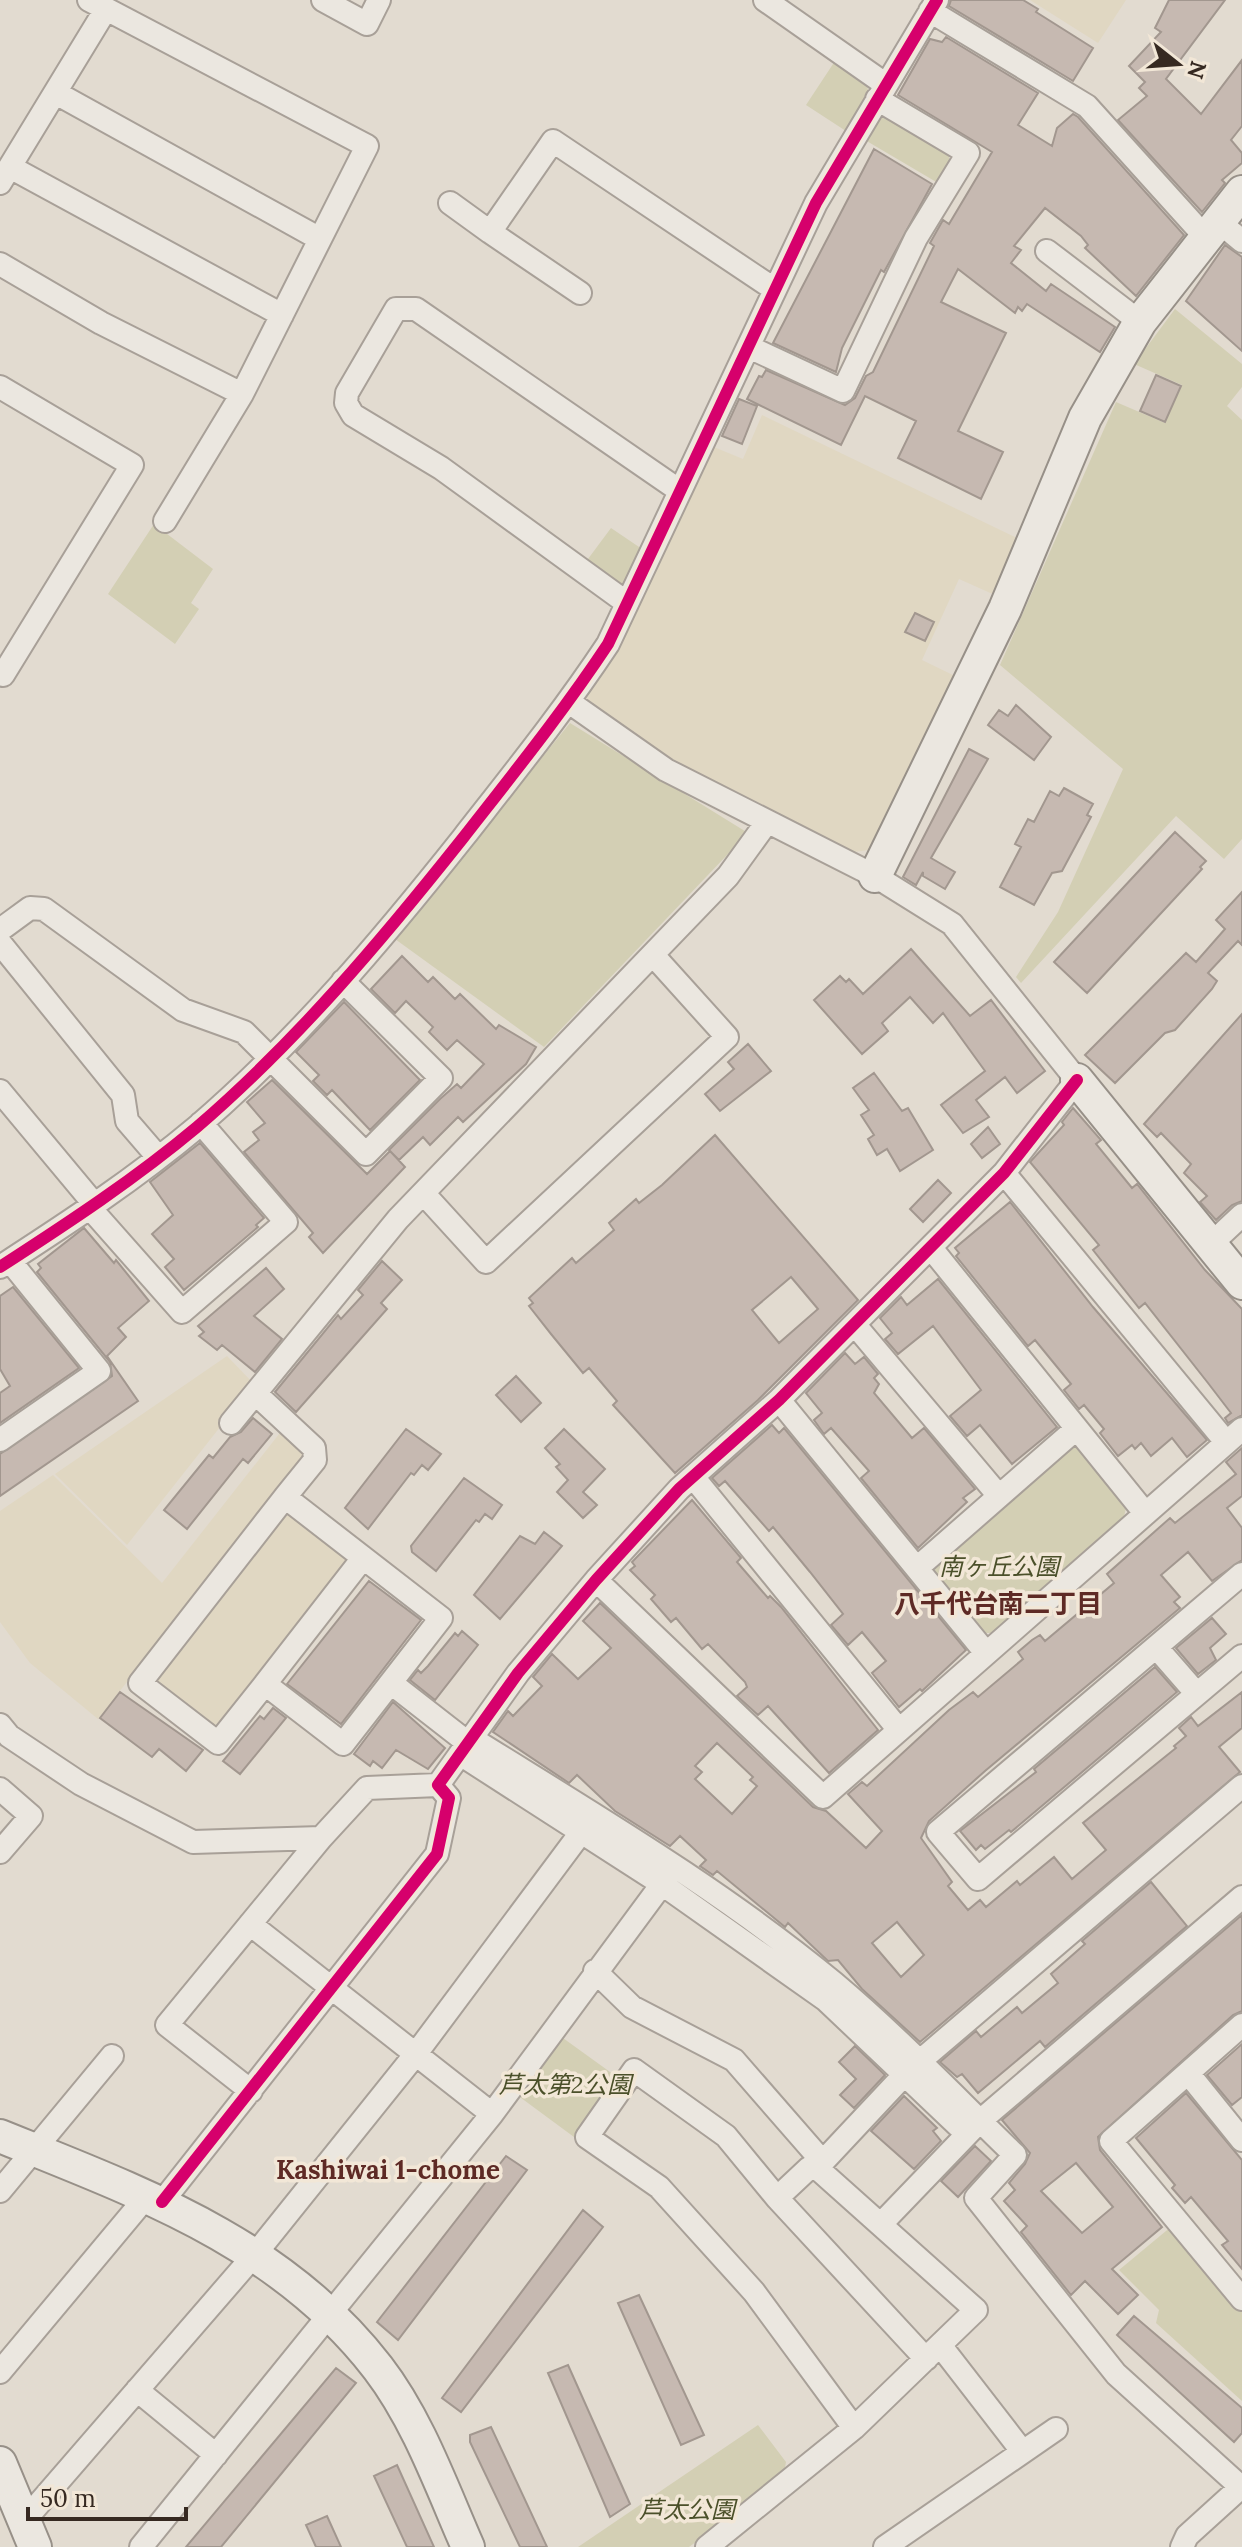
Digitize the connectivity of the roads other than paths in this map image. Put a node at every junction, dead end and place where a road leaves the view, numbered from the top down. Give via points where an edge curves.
1 (323, 0) edge
2 (379, 0) edge
3 (765, 0) edge
4 (98, 5) edge
5 (934, 6) edge
6 (881, 91) junction
7 (56, 93) junction
8 (5, 175) edge
9 (1242, 192) edge
10 (450, 203) dead end
11 (490, 232) junction
12 (1223, 234) edge
13 (320, 239) junction
14 (1047, 251) dead end
15 (0, 264) edge
16 (774, 289) junction
17 (580, 293) dead end
18 (282, 315) junction
19 (1140, 322) junction
20 (749, 347) junction
21 (0, 387) edge
22 (242, 394) junction
23 (680, 491) junction
24 (165, 521) dead end
25 (627, 603) junction
26 (0, 674) edge
27 (569, 702) junction
28 (767, 822) junction
29 (875, 876) junction
30 (0, 930) edge
31 (0, 943) edge
32 (653, 955) junction
33 (343, 981) junction
34 (270, 1056) junction
35 (1077, 1080) junction
36 (0, 1091) edge
37 (201, 1123) junction
38 (158, 1157) junction
39 (1004, 1173) junction
40 (424, 1194) junction
41 (92, 1207) junction
42 (1242, 1215) edge
43 (1211, 1244) junction
44 (931, 1248) junction
45 (5, 1264) edge
46 (1242, 1283) edge
47 (855, 1325) junction
48 (256, 1394) junction
49 (779, 1400) junction
50 (231, 1423) dead end
51 (1076, 1429) junction
52 (1234, 1436) edge
53 (0, 1440) edge
54 (694, 1478) junction
55 (999, 1496) junction
56 (285, 1497) junction
57 (1145, 1513) junction
58 (363, 1558) junction
59 (917, 1568) junction
60 (1242, 1574) edge
61 (596, 1580) junction
62 (1156, 1647) junction
63 (986, 1653) junction
64 (1242, 1656) edge
65 (391, 1683) junction
66 (265, 1684) junction
67 (1197, 1694) junction
68 (0, 1725) edge
69 (899, 1730) junction
70 (466, 1745) junction
71 (438, 1785) junction
72 (1242, 1786) edge
73 (0, 1789) edge
74 (589, 1824) junction
75 (321, 1838) junction
76 (0, 1852) edge
77 (662, 1884) junction
78 (1242, 1897) edge
79 (250, 1924) junction
80 (595, 1971) junction
81 (333, 1989) junction
82 (1242, 2025) edge
83 (415, 2055) junction
84 (112, 2056) dead end
85 (913, 2068) junction
86 (1188, 2073) junction
87 (251, 2091) junction
88 (492, 2114) junction
89 (974, 2128) junction
90 (0, 2136) edge
91 (1242, 2140) edge
92 (36, 2150) junction
93 (819, 2164) junction
94 (0, 2191) edge
95 (777, 2198) junction
96 (154, 2199) junction
97 (881, 2224) junction
98 (256, 2253) junction
99 (1242, 2299) edge
100 (330, 2315) junction
101 (933, 2352) junction
102 (0, 2372) edge
103 (137, 2390) junction
104 (854, 2428) junction
105 (1056, 2429) dead end
106 (1022, 2451) junction
107 (216, 2455) junction
108 (0, 2463) edge
109 (1242, 2487) edge
110 (29, 2535) edge
111 (720, 2543) edge
112 (141, 2547) edge
113 (468, 2547) edge
114 (885, 2547) edge
115 (1182, 2547) edge

1 - 2 street via 367,24
3 - 6 street
4 - 7 street
4 - 13 street via 367,146
5 - 6 street
5 - 12 street via 1087,106
6 - 16 street
6 - 20 street via 968,153 916,238 843,391
7 - 8 street
7 - 13 street
8 - 18 street
9 - 12 street
10 - 11 street
11 - 16 street via 553,141
11 - 17 street
12 - 19 street
13 - 18 street
14 - 19 street
15 - 22 street via 101,323
16 - 20 street
18 - 22 street
19 - 29 street via 1085,418 1005,609
20 - 23 street
21 - 26 street via 132,465
22 - 24 street
23 - 25 street
23 - 25 street via 416,309 396,309 347,393 353,415 441,468
25 - 27 street via 608,644
27 - 28 street via 666,770
27 - 33 street via 397,922
28 - 29 street
28 - 32 street via 728,876
29 - 35 street via 952,924
30 - 34 street via 30,908 44,909 183,1010 238,1028
31 - 38 street via 123,1095 127,1121
32 - 40 street
32 - 40 street via 727,1037 486,1262
33 - 34 street
33 - 34 street via 441,1078 366,1154
34 - 37 street
35 - 39 street
35 - 43 street
36 - 41 street
37 - 38 street
37 - 41 street via 286,1222 182,1312
38 - 41 street
39 - 44 street
39 - 52 street
40 - 48 street
41 - 45 street
42 - 43 street
43 - 46 street
44 - 47 street
44 - 51 street
45 - 53 street via 99,1371
47 - 49 street
47 - 55 street
48 - 50 street
48 - 56 street via 314,1448 315,1460
49 - 54 street
49 - 59 street
51 - 55 street
51 - 57 street
52 - 57 street
54 - 61 street
54 - 69 street
55 - 59 street
56 - 58 street
56 - 66 street via 140,1683 218,1743
57 - 63 street
58 - 65 street via 441,1618
58 - 66 street
59 - 63 street
60 - 62 street
61 - 69 street via 823,1797
61 - 70 street
62 - 67 street
62 - 67 street via 938,1832 978,1879
63 - 69 street
64 - 67 street
65 - 66 street via 343,1744
65 - 70 street
68 - 75 street via 81,1784 193,1842
70 - 71 street
70 - 74 street
71 - 75 street via 367,1788
71 - 81 street via 449,1798 437,1854
72 - 85 street
73 - 76 street via 31,1816
74 - 77 street
74 - 83 street
74 - 85 street via 744,1915 822,1975
75 - 79 street
77 - 80 street
77 - 85 street
78 - 89 street
79 - 81 street
79 - 87 street via 167,2025
80 - 88 street
80 - 93 street via 632,2007 734,2060
81 - 83 street
81 - 87 street
82 - 86 street
83 - 88 street
83 - 98 street
84 - 92 street
85 - 89 street
85 - 93 street
86 - 91 street
86 - 99 street via 1111,2141
87 - 96 street
88 - 100 street
89 - 97 street
89 - 109 street via 1015,2155 976,2198 1116,2374
90 - 92 street
92 - 94 street
92 - 96 street
93 - 95 street
93 - 97 street
95 - 101 street
95 - 104 street via 726,2136 634,2070 587,2137 659,2187 754,2292
96 - 98 street
96 - 102 street
97 - 101 street via 976,2310
98 - 100 street
98 - 103 street
100 - 107 street
100 - 113 street via 379,2369 418,2436
101 - 104 street
101 - 106 street
103 - 107 street
103 - 110 street
104 - 111 street
105 - 106 street
106 - 114 street
107 - 112 street
108 - 110 street
109 - 115 street via 1187,2536

